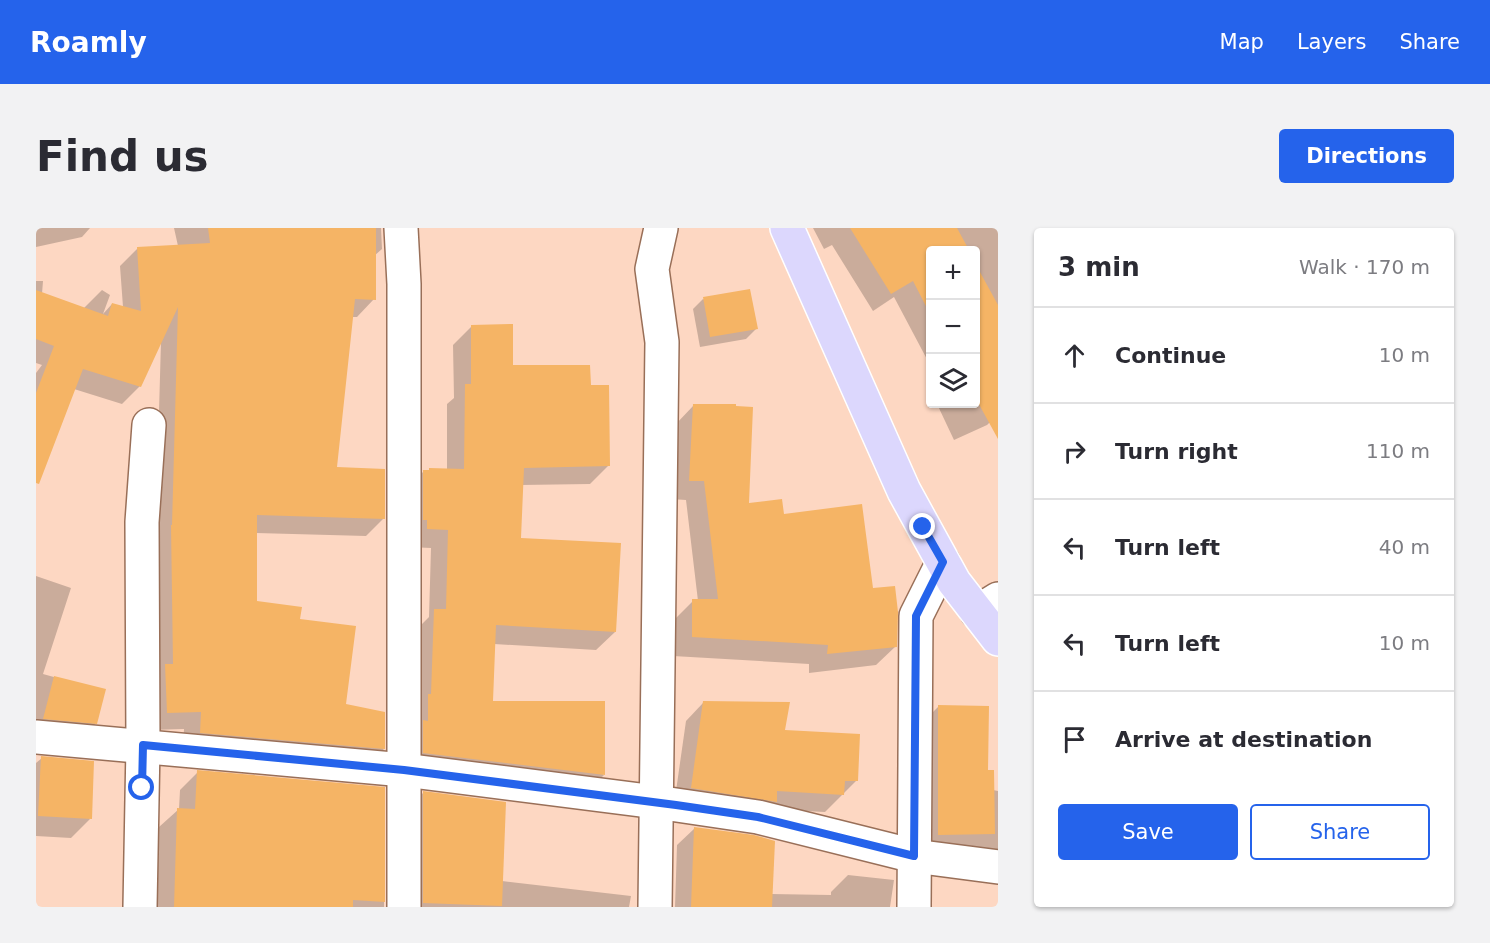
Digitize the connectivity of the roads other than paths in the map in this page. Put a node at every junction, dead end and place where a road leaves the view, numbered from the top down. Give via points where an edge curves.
1 (401, 228) edge
2 (661, 228) edge
3 (787, 228) edge
4 (149, 425) dead end
5 (943, 562) junction
6 (987, 605) edge
7 (998, 639) edge
8 (36, 736) edge
9 (143, 745) junction
10 (404, 770) junction
11 (656, 802) junction
12 (914, 856) junction
13 (998, 867) edge
14 (140, 907) edge
15 (404, 907) edge
16 (655, 907) edge
17 (914, 907) edge

1 - 10 street
2 - 11 street via 652,269 662,342
3 - 5 main road via 904,491
4 - 9 street via 142,522
5 - 6 main road via 954,582
5 - 12 street via 916,616
6 - 7 main road
8 - 9 street
9 - 10 street
9 - 14 street
10 - 11 street
10 - 15 street
11 - 12 street via 758,817
11 - 16 street
12 - 13 street
12 - 17 street

